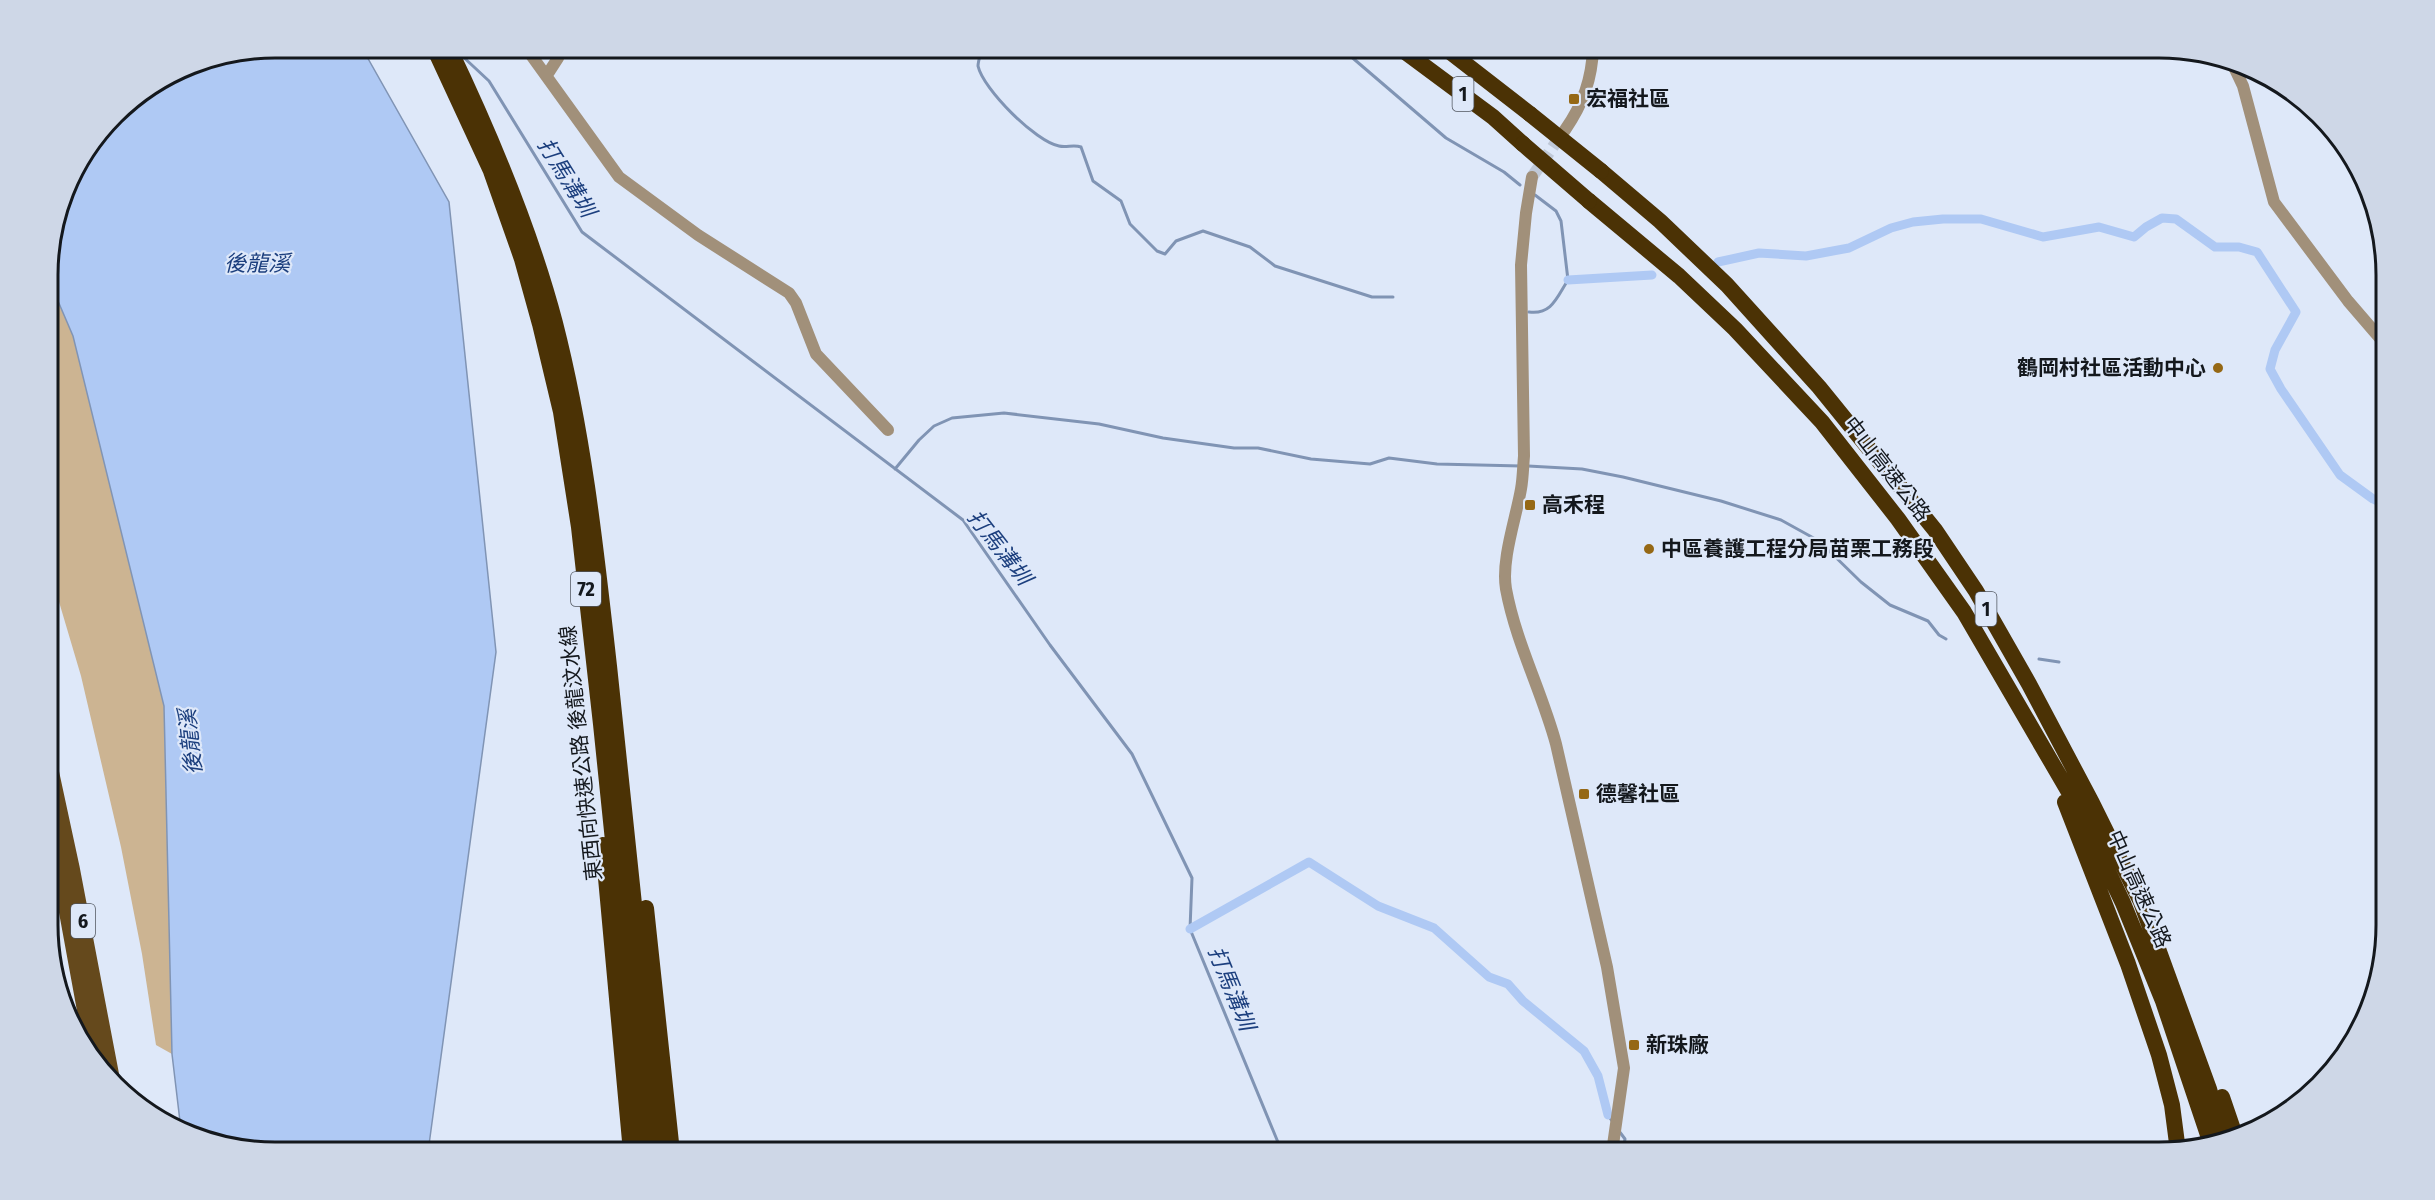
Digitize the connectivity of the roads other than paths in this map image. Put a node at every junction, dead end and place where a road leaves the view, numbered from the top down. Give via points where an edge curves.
1 (439, 58) edge
2 (454, 58) edge
3 (534, 58) edge
4 (558, 58) edge
5 (1413, 58) edge
6 (1458, 58) edge
7 (1593, 58) edge
8 (2237, 73) edge
9 (547, 75) junction
10 (1565, 130) tunnel mouth
11 (1532, 177) tunnel mouth
12 (2376, 334) edge
13 (888, 430) dead end
14 (601, 724) junction
15 (619, 753) junction
16 (2051, 765) junction
17 (58, 802) edge
18 (58, 869) edge
19 (89, 1035) edge
20 (2193, 1041) junction
21 (110, 1065) edge
22 (2233, 1129) edge
23 (2221, 1133) edge
24 (2208, 1136) edge
25 (2177, 1141) edge
26 (630, 1142) edge
27 (644, 1142) edge
28 (658, 1142) edge
29 (671, 1142) edge
30 (1614, 1142) edge

1 - 14 highway, 東西向快速公路 後龍汶水線 / 72 via 491,171 540,324 561,412 579,527
2 - 15 highway, 東西向快速公路 後龍汶水線 / 72 via 536,258 555,323 585,462
3 - 9 street
4 - 9 street
5 - 16 highway, 中山高速公路 / 1, bridge via 1493,117 1679,276 1822,422 1950,593
6 - 20 highway, 中山高速公路 / 1, bridge via 1601,171 1727,285 1819,387 1935,530 1976,591 2092,803 2141,902
7 - 10 street via 1586,93
8 - 12 street via 2274,202
9 - 13 street via 619,177 698,235 789,293 816,354
11 - 30 street via 1521,265 1522,485 1507,562 1506,588 1556,744 1606,967 1624,1068
14 - 26 highway via 598,762 605,886
14 - 27 highway, 東西向快速公路 後龍汶水線 / 72
15 - 28 highway, 東西向快速公路 後龍汶水線 / 72
15 - 29 highway via 630,789
16 - 24 highway, 中山高速公路 / 1 via 2077,806 2123,903 2163,1001
16 - 25 highway via 2159,1055
17 - 21 main road, 6
18 - 19 main road, 6
20 - 22 highway
20 - 23 highway, 中山高速公路 / 1

